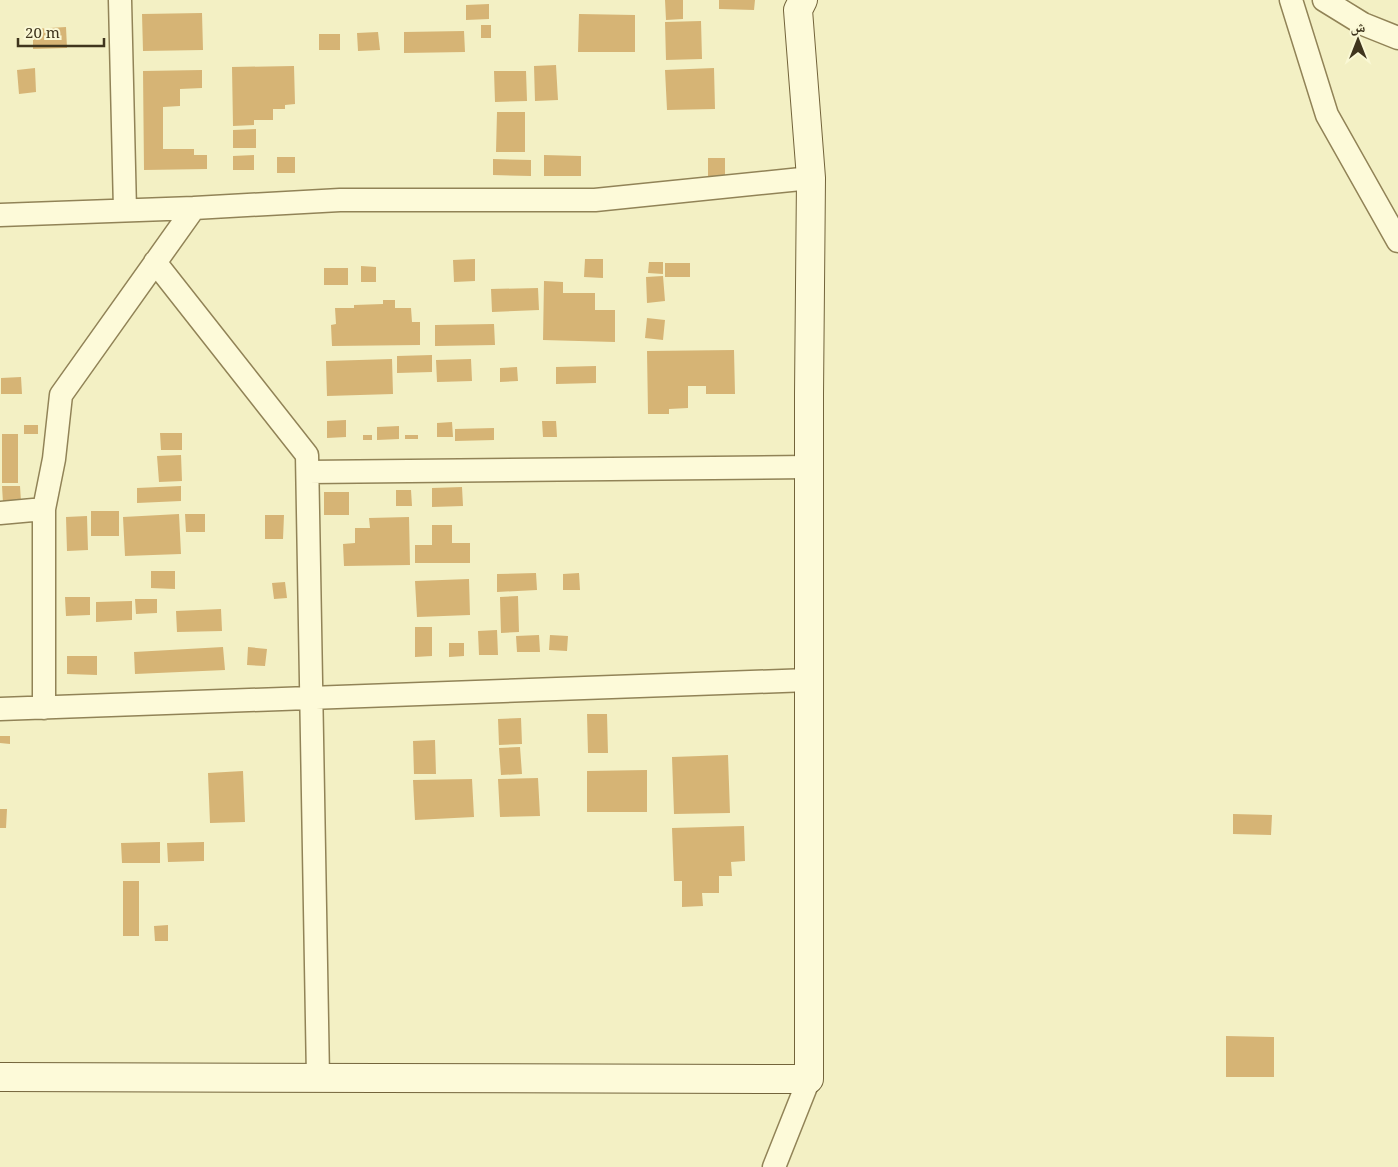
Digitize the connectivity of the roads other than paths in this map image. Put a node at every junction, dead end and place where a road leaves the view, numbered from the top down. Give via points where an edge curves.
1 (120, 0) edge
2 (803, 0) edge
3 (1291, 0) edge
4 (1324, 0) edge
5 (1398, 38) edge
6 (812, 178) junction
7 (194, 208) junction
8 (124, 210) junction
9 (0, 215) edge
10 (1398, 241) edge
11 (155, 262) junction
12 (809, 467) junction
13 (308, 472) junction
14 (44, 509) junction
15 (0, 513) edge
16 (809, 680) junction
17 (312, 698) junction
18 (44, 708) junction
19 (0, 709) edge
20 (0, 1077) edge
21 (318, 1078) junction
22 (809, 1079) junction
23 (774, 1167) edge

1 - 8 street
2 - 6 street via 798,10
3 - 10 street via 1327,115
4 - 5 street via 1363,24
6 - 7 street via 595,200 340,200
6 - 12 street
7 - 8 street
7 - 11 street
8 - 9 street
11 - 13 street via 307,455
11 - 14 street via 61,395 54,459
12 - 13 street
12 - 16 street
13 - 17 street
14 - 15 street
14 - 18 street
16 - 17 street
16 - 22 street
17 - 18 street
17 - 21 street
18 - 19 street
20 - 21 street
21 - 22 street
22 - 23 street

